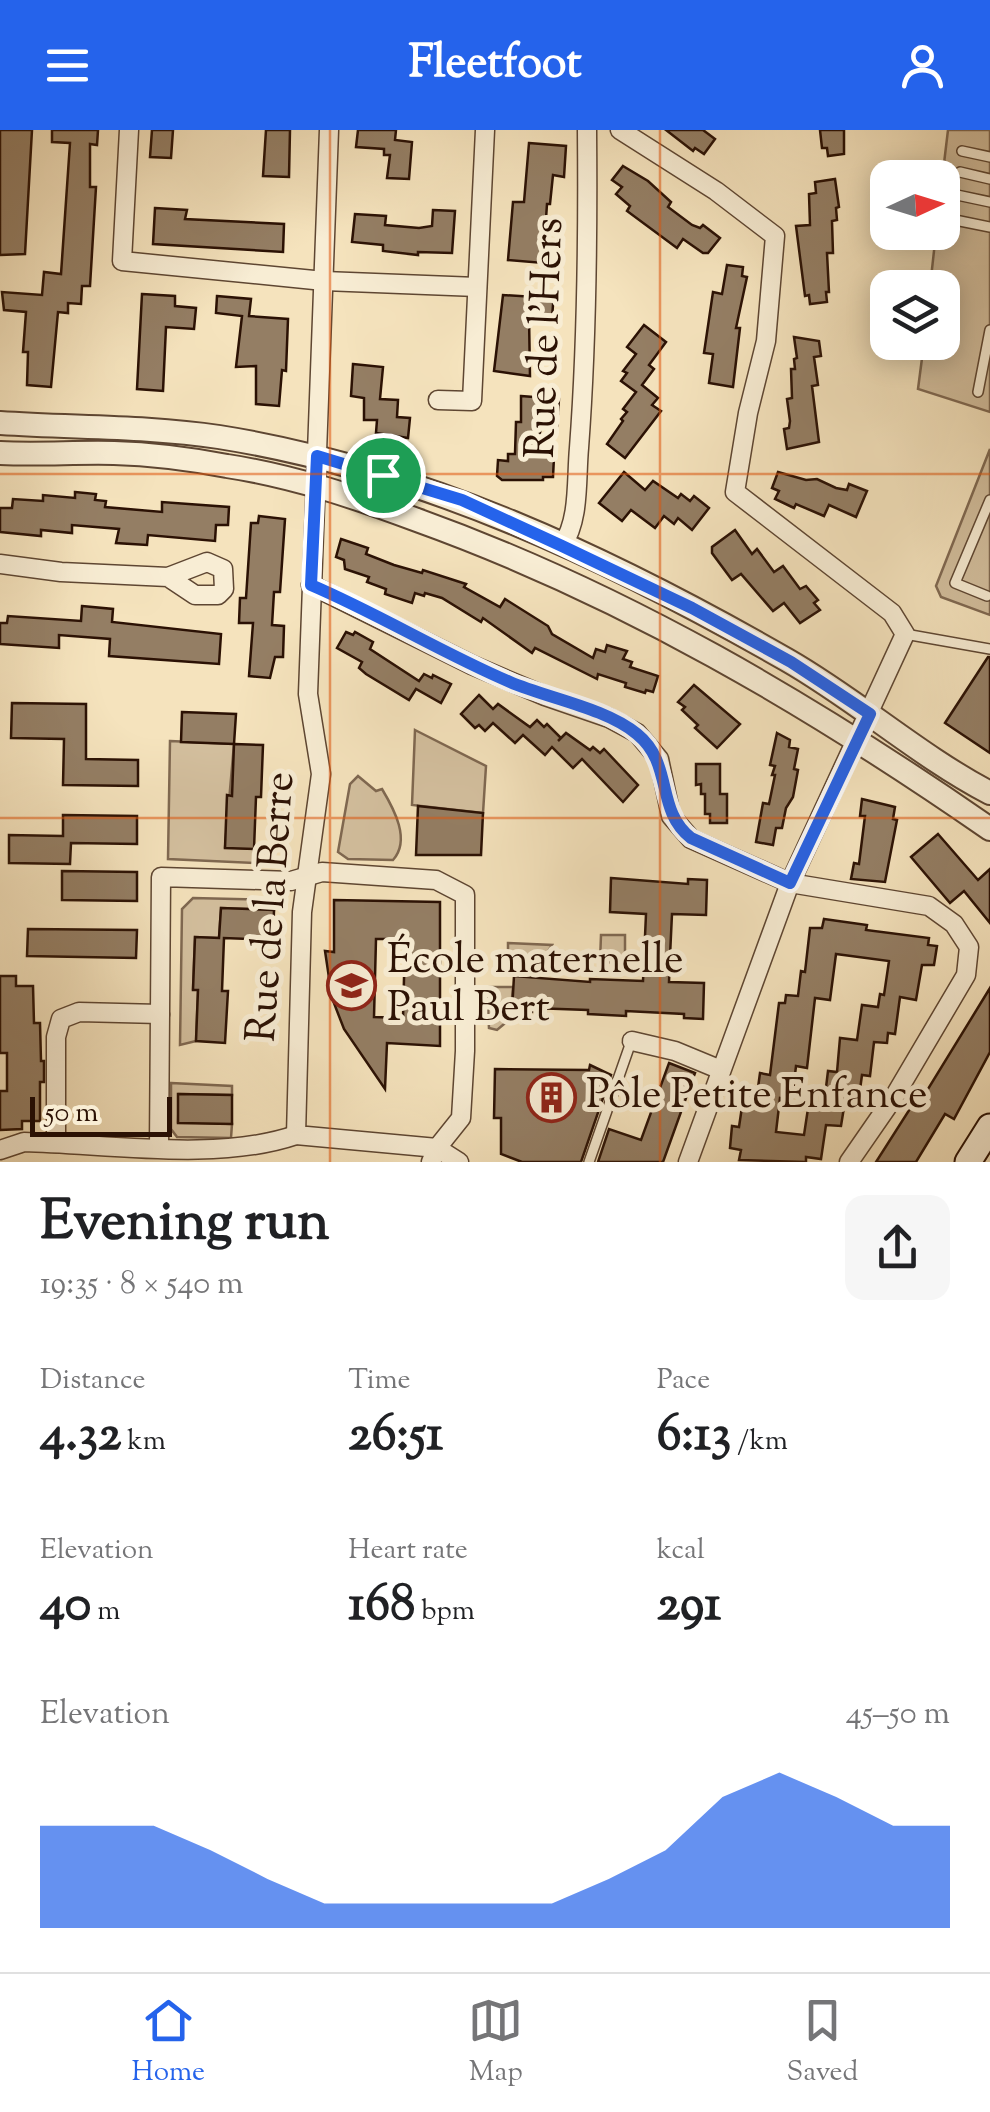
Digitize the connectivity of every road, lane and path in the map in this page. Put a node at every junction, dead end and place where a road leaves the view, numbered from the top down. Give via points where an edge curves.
1 (129, 130) edge
2 (330, 130) edge
3 (485, 130) edge
4 (587, 130) edge
5 (620, 130) edge
6 (962, 151) dead end
7 (990, 156) edge
8 (960, 172) dead end
9 (990, 179) edge
10 (960, 196) edge
11 (990, 202) edge
12 (960, 221) edge
13 (990, 226) edge
14 (324, 281) junction
15 (476, 287) junction
16 (990, 330) edge
17 (978, 392) dead end
18 (438, 400) dead end
19 (0, 423) edge
20 (0, 453) edge
21 (317, 456) junction
22 (314, 485) junction
23 (990, 500) edge
24 (562, 546) junction
25 (0, 564) edge
26 (168, 578) dead end
27 (311, 585) junction
28 (987, 596) dead end
29 (905, 634) junction
30 (990, 649) edge
31 (870, 714) junction
32 (858, 740) junction
33 (990, 793) edge
34 (990, 830) edge
35 (305, 878) junction
36 (790, 883) junction
37 (160, 1014) junction
38 (632, 1041) joint
39 (721, 1070) junction
40 (990, 1127) edge
41 (296, 1135) junction
42 (990, 1140) edge
43 (56, 1143) junction
44 (159, 1148) junction
45 (0, 1150) edge
46 (434, 1155) edge
47 (459, 1162) edge
48 (589, 1162) edge
49 (688, 1162) edge
50 (849, 1162) edge
51 (970, 1162) edge

1 - 14 street via 122,261
2 - 14 street, Rue de la Berre
3 - 15 street
4 - 24 street, Rue de l'Hers via 581,418 572,530
5 - 29 street via 775,236 766,341 735,492 892,612
6 - 7 lane
8 - 9 lane
10 - 11 lane
12 - 13 lane
14 - 15 street
14 - 21 street, Rue de la Berre
15 - 18 street via 472,401
16 - 17 lane
19 - 21 street via 148,429
20 - 22 street via 170,458
21 - 22 street, Rue de la Berre
21 - 24 street via 462,500
22 - 27 street, Rue de la Berre
22 - 32 street via 550,572 764,683
23 - 28 lane via 955,583
24 - 31 street via 791,662
25 - 26 street
27 - 35 street, Rue de la Berre via 308,694 321,774
27 - 36 street via 484,671 636,733 659,759 680,830
29 - 30 lane
29 - 31 street
31 - 32 street
31 - 33 street
32 - 34 street
32 - 36 street
35 - 37 street via 162,877
35 - 41 street, Rue de la Berre
35 - 46 street via 322,872 436,880 465,896 461,1118
36 - 39 street
36 - 50 street via 928,906 954,924 969,947 966,975
37 - 43 street via 79,1012 62,1020 56,1037
37 - 44 street
38 - 39 street
38 - 48 lane
39 - 49 street
40 - 51 main road
41 - 44 street via 208,1152
41 - 46 street
42 - 51 main road
43 - 44 street
43 - 45 street
46 - 47 street

